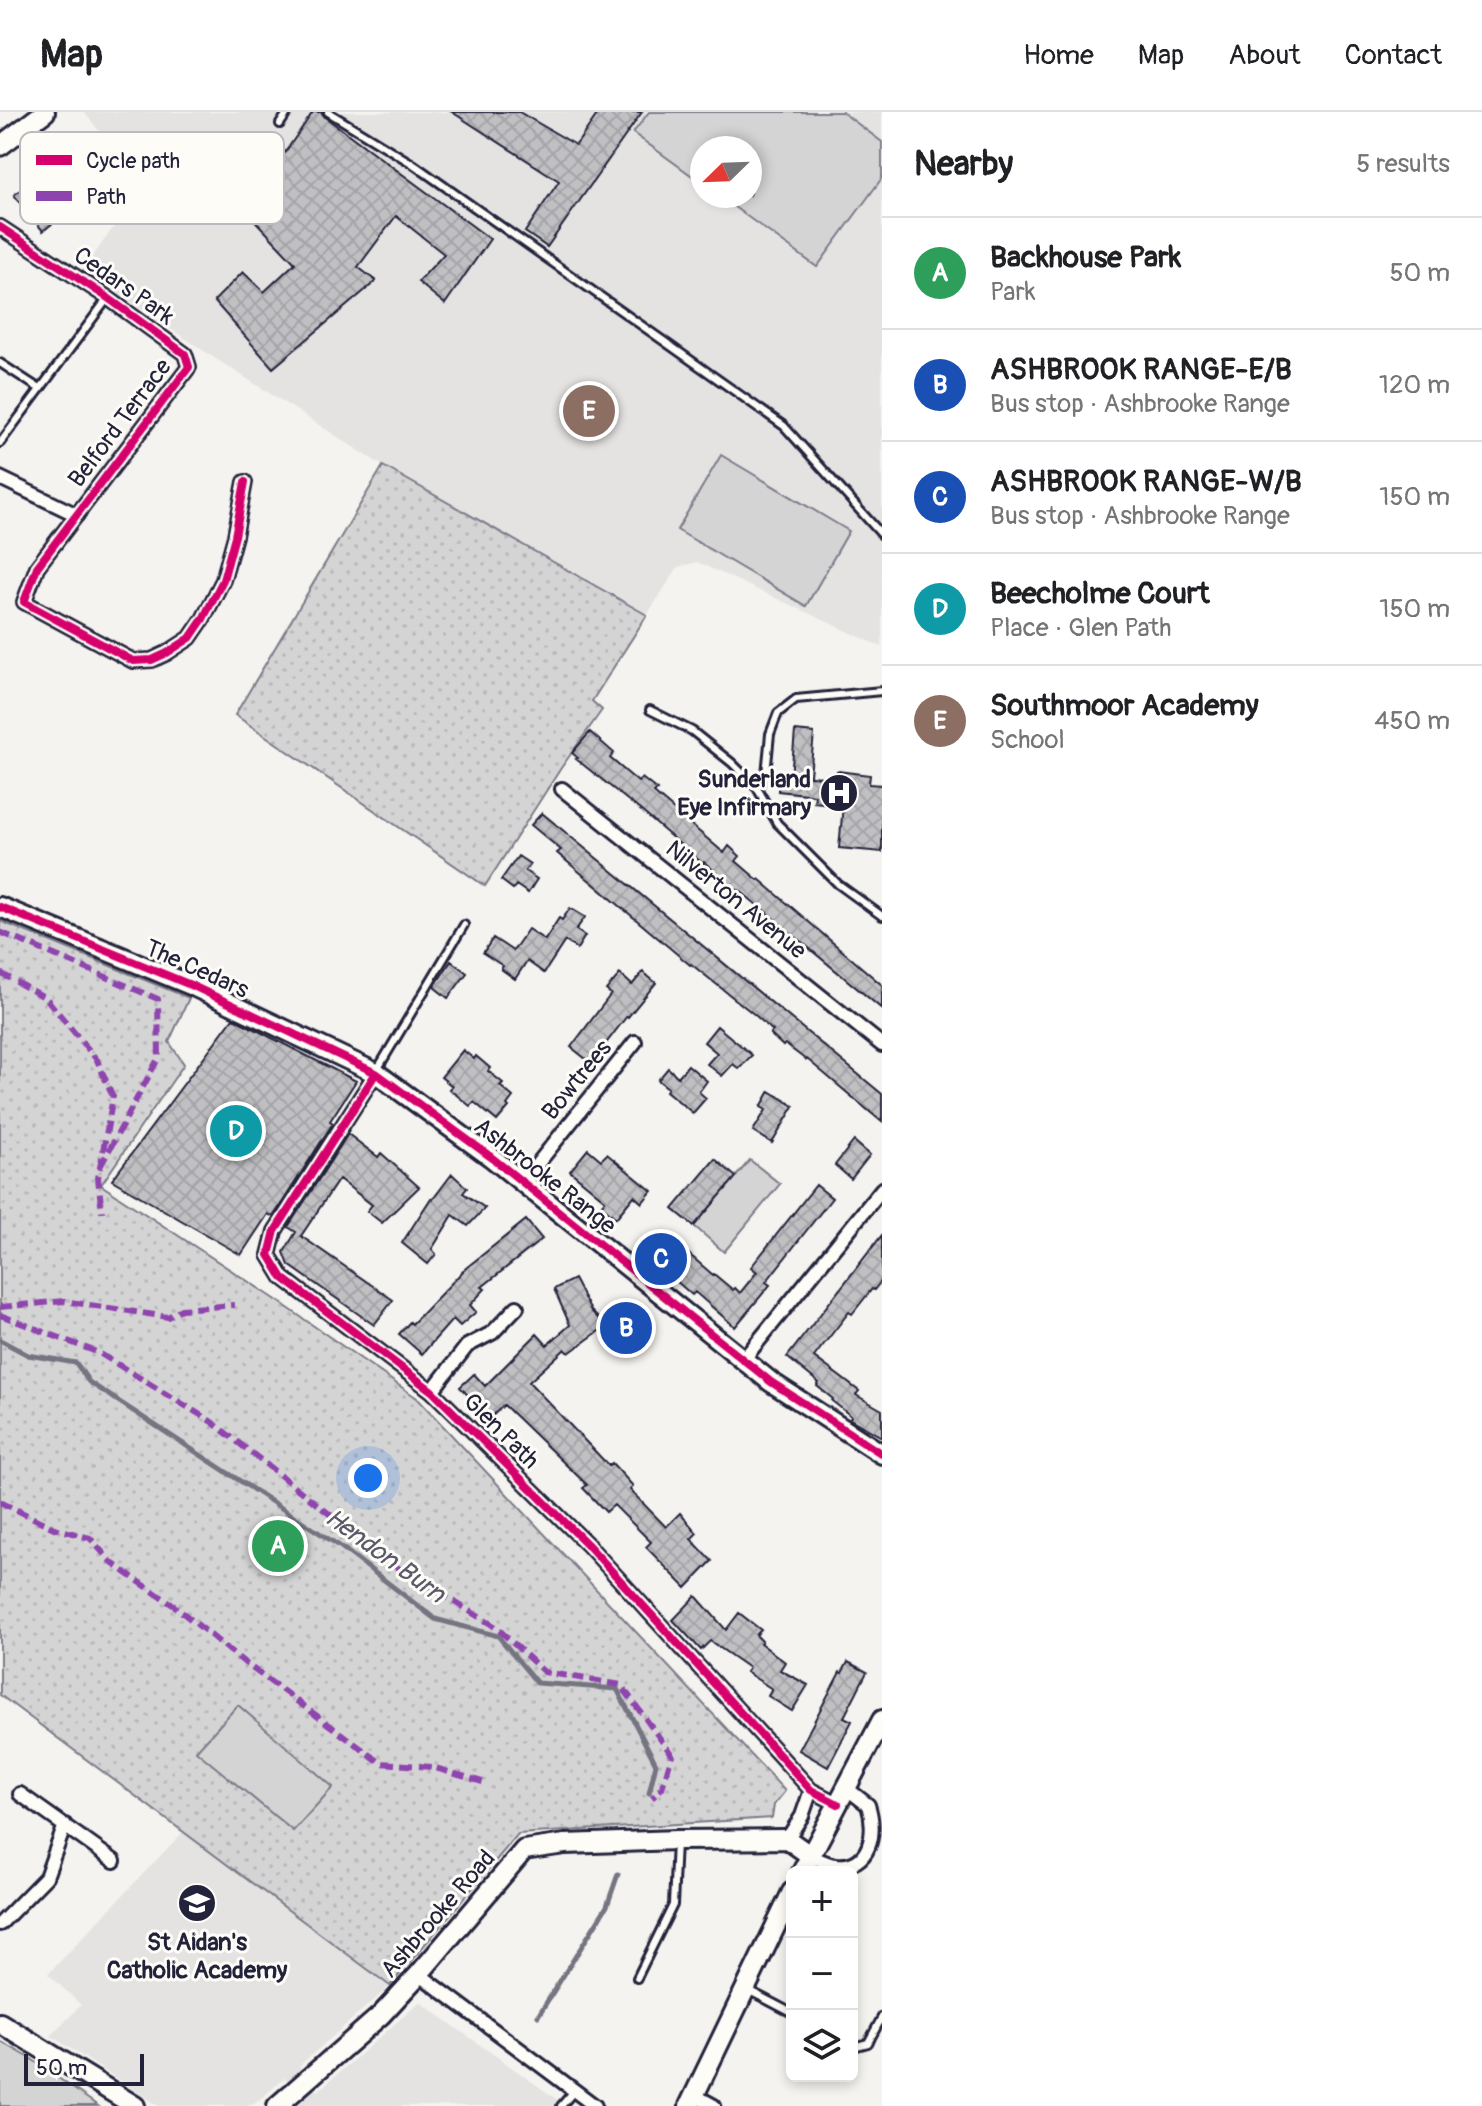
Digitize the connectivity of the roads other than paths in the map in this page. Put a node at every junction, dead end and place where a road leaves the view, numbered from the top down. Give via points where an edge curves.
1 (45, 112) edge
2 (288, 112) edge
3 (328, 112) edge
4 (280, 124) dead end
5 (0, 146) edge
6 (0, 227) edge
7 (108, 298) junction
8 (185, 354) joint
9 (0, 363) edge
10 (40, 389) junction
11 (0, 443) edge
12 (0, 478) edge
13 (245, 482) dead end
14 (77, 515) junction
15 (882, 535) edge
16 (882, 691) edge
17 (650, 710) dead end
18 (757, 788) junction
19 (562, 789) dead end
20 (0, 907) edge
21 (882, 916) edge
22 (464, 925) dead end
23 (635, 1042) dead end
24 (882, 1045) edge
25 (376, 1073) junction
26 (523, 1182) junction
27 (882, 1189) edge
28 (517, 1307) dead end
29 (743, 1360) junction
30 (432, 1391) junction
31 (882, 1454) edge
32 (882, 1720) edge
33 (811, 1790) junction
34 (20, 1794) dead end
35 (842, 1796) junction
36 (65, 1825) junction
37 (878, 1832) edge
38 (787, 1839) junction
39 (677, 1840) junction
40 (114, 1861) dead end
41 (807, 1864) edge
42 (786, 1904) edge
43 (0, 1924) edge
44 (419, 1974) junction
45 (637, 1978) dead end
46 (745, 1988) junction
47 (786, 2010) edge
48 (882, 2017) edge
49 (0, 2023) edge
50 (858, 2046) edge
51 (575, 2090) junction
52 (692, 2100) edge
53 (135, 2106) edge
54 (277, 2106) edge
55 (561, 2106) edge
56 (595, 2106) edge
57 (714, 2106) edge

1 - 5 street
2 - 4 lane
3 - 15 lane via 413,164 784,426
6 - 7 street, Cedars Park
7 - 8 street, Cedars Park
7 - 10 lane
8 - 14 street, Belford Terrace via 189,367
9 - 10 lane
10 - 11 lane
12 - 14 street
13 - 14 street via 223,580 203,619 190,638 152,660 133,661 24,602 37,567
16 - 18 lane via 796,699 778,713 766,774
17 - 18 lane via 692,731
18 - 21 lane via 777,823 838,884
19 - 24 street, Nilverton Avenue
20 - 25 street, The Cedars via 193,986
22 - 25 lane
23 - 26 street, Bowtrees
25 - 26 street, Ashbrooke Range
25 - 30 street, Glen Path via 275,1231 269,1255 283,1278
26 - 29 street, Ashbrooke Range
27 - 29 street
28 - 30 street via 492,1333 467,1346
29 - 31 street, Ashbrooke Range
30 - 33 street, Glen Path via 587,1544
32 - 35 street
33 - 35 street, Glen Path
33 - 38 street
34 - 36 street
35 - 37 street via 868,1805
35 - 41 street
36 - 40 street
36 - 43 street via 46,1877
37 - 41 street via 867,1851 847,1864
38 - 39 street, Ashbrooke Road
38 - 41 street
39 - 44 street, Ashbrooke Road via 524,1850
39 - 45 lane via 673,1905
42 - 46 street
44 - 51 street
44 - 54 street, Ashbrooke Road via 381,2015
46 - 47 lane
46 - 52 street
48 - 50 lane via 868,2043
49 - 53 street
51 - 55 lane
51 - 56 street
52 - 57 street

